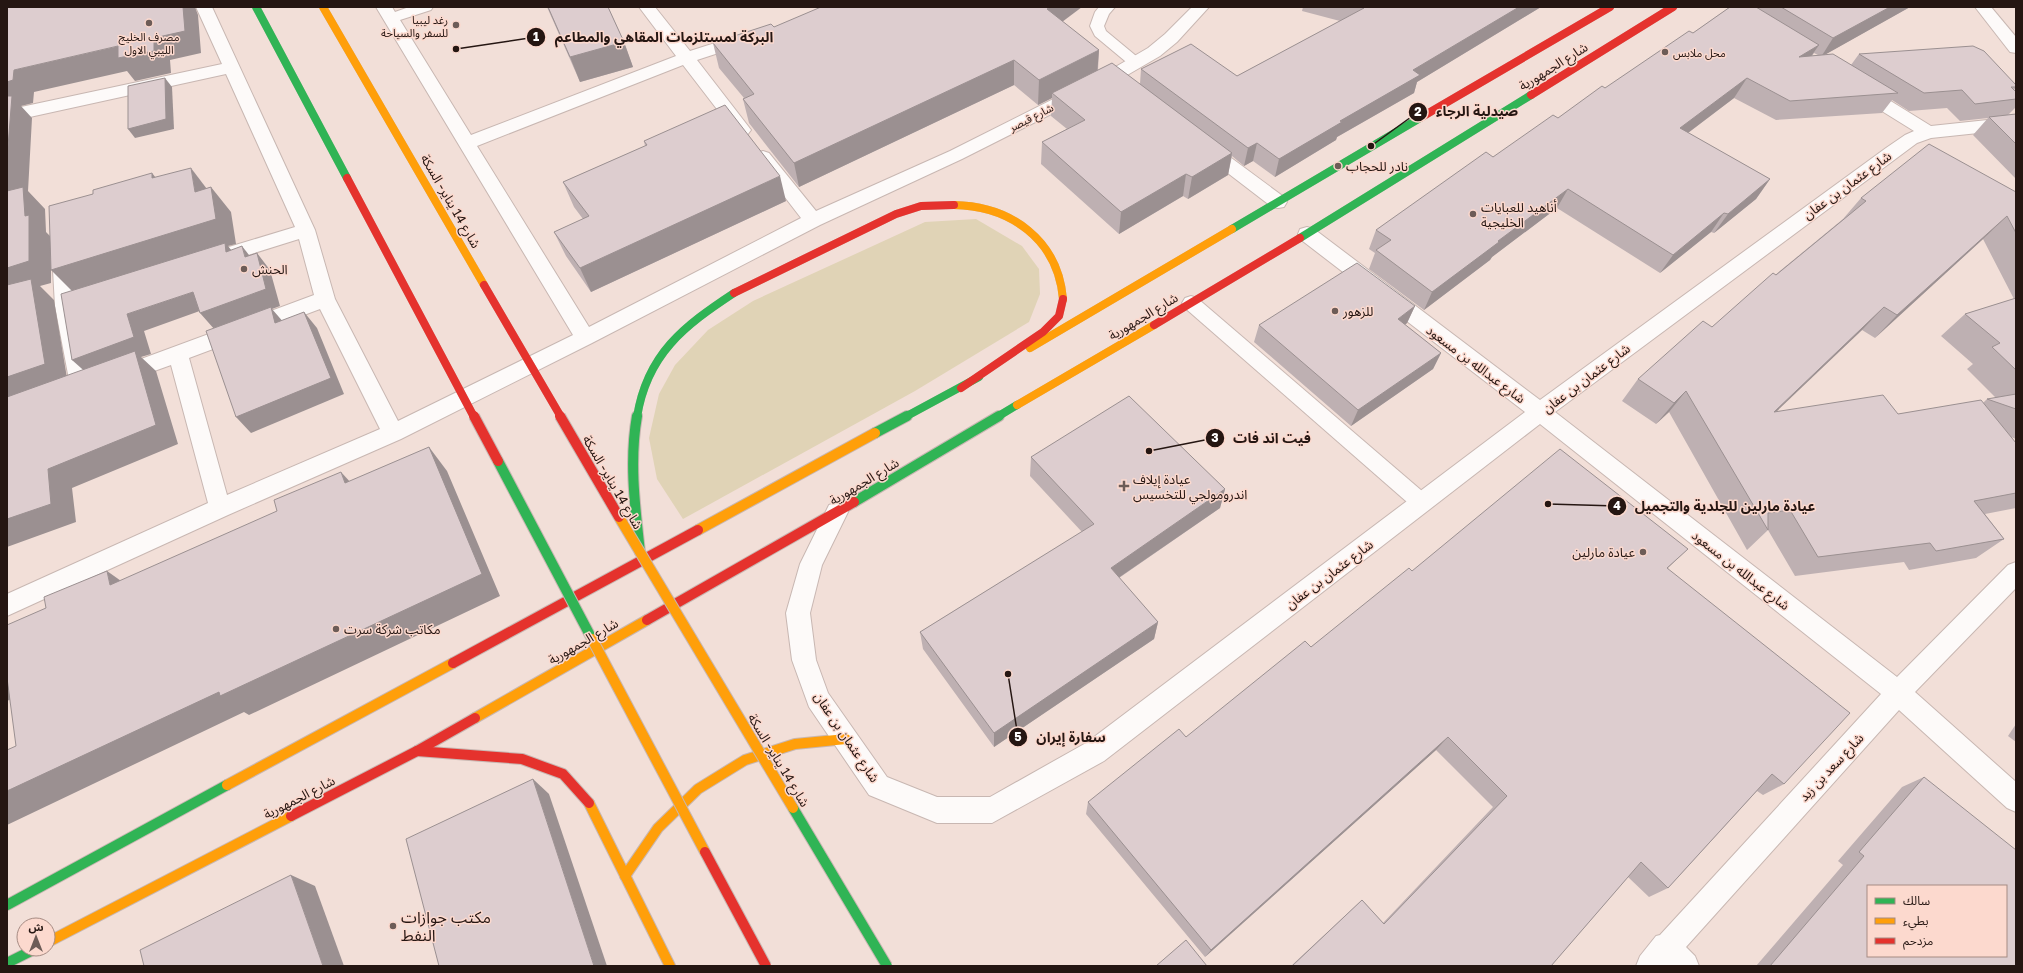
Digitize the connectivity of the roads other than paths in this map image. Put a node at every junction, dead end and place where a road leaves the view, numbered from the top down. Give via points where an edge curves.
1 (204, 7) edge
2 (256, 7) edge
3 (323, 7) edge
4 (425, 7) edge
5 (647, 7) edge
6 (1108, 7) edge
7 (1201, 7) edge
8 (1610, 7) edge
9 (1673, 7) edge
10 (1983, 7) edge
11 (387, 12) edge
12 (760, 34) edge
13 (2016, 48) edge
14 (685, 58) junction
15 (1136, 64) junction
16 (232, 67) junction
17 (1848, 82) edge
18 (7, 116) edge
19 (2016, 123) edge
20 (1928, 132) junction
21 (1192, 137) edge
22 (467, 143) junction
23 (1278, 202) junction
24 (813, 220) junction
25 (306, 230) junction
26 (1307, 234) junction
27 (62, 235) edge
28 (200, 263) edge
29 (325, 299) junction
30 (1190, 302) junction
31 (585, 338) junction
32 (178, 353) junction
33 (961, 388) junction
34 (1540, 412) junction
35 (393, 433) junction
36 (1422, 504) junction
37 (220, 508) junction
38 (837, 512) junction
39 (640, 553) junction
40 (2016, 572) edge
41 (7, 605) edge
42 (1898, 693) junction
43 (846, 739) junction
44 (417, 750) junction
45 (2016, 799) edge
46 (626, 876) junction
47 (7, 904) edge
48 (56, 938) edge
49 (1658, 956) edge
50 (19, 957) edge
51 (7, 963) edge
52 (670, 966) edge
53 (766, 966) edge
54 (887, 966) edge
55 (1685, 966) edge

1 - 16 street
2 - 53 main road, bridge
3 - 39 main road, شارع 14 يناير- السكة, bridge
4 - 11 street
5 - 14 street
6 - 15 lane via 1102,12 1097,26 1100,33
7 - 15 street, شارع قيصر via 1171,38
8 - 23 main road, شارع الجمهورية
9 - 26 main road, شارع الجمهورية
10 - 13 street
11 - 22 street
12 - 14 street
14 - 22 street
14 - 24 street
15 - 24 street, شارع قيصر via 1118,82
16 - 18 street
16 - 25 street
17 - 20 street
19 - 20 street, شارع عثمان بن عفان
20 - 34 street, شارع عثمان بن عفان via 1911,139 1885,157
21 - 23 street
22 - 31 street
23 - 33 main road, شارع الجمهورية
24 - 31 street, شارع قيصر
25 - 28 street
25 - 29 street
26 - 30 main road, شارع الجمهورية
26 - 34 street, شارع عبدالله بن مسعود
27 - 32 street via 64,297 87,388
29 - 32 street
29 - 35 street
30 - 36 lane
30 - 38 main road, شارع الجمهورية
31 - 35 street, شارع قيصر
32 - 37 street
33 - 39 main road via 1042,332 1059,316 1064,294 1059,271 1049,250 1024,227 993,210 956,205 922,206 888,216 750,285 714,305 680,330 659,359 641,392 633,431 631,474
33 - 47 main road, شارع الجمهورية
34 - 36 street, شارع عثمان بن عفان
34 - 42 street, شارع عبدالله بن مسعود
35 - 37 street, شارع قيصر
36 - 43 street, شارع عثمان بن عفان via 1095,752 992,810 937,810 878,786
37 - 41 street, شارع قيصر
38 - 43 street, شارع عثمان بن عفان via 811,564 798,613 804,660 818,699
38 - 44 main road, شارع الجمهورية
39 - 54 main road, شارع 14 يناير- السكة, bridge
40 - 42 street, شارع سعد بن زيد
42 - 45 street, شارع عبدالله بن مسعود
42 - 49 street, شارع سعد بن زيد
43 - 46 main road via 795,744 745,760 698,789 658,828
44 - 46 main road via 522,759 563,774 588,801
44 - 48 main road, شارع الجمهورية
46 - 52 main road
49 - 55 street
50 - 51 main road

